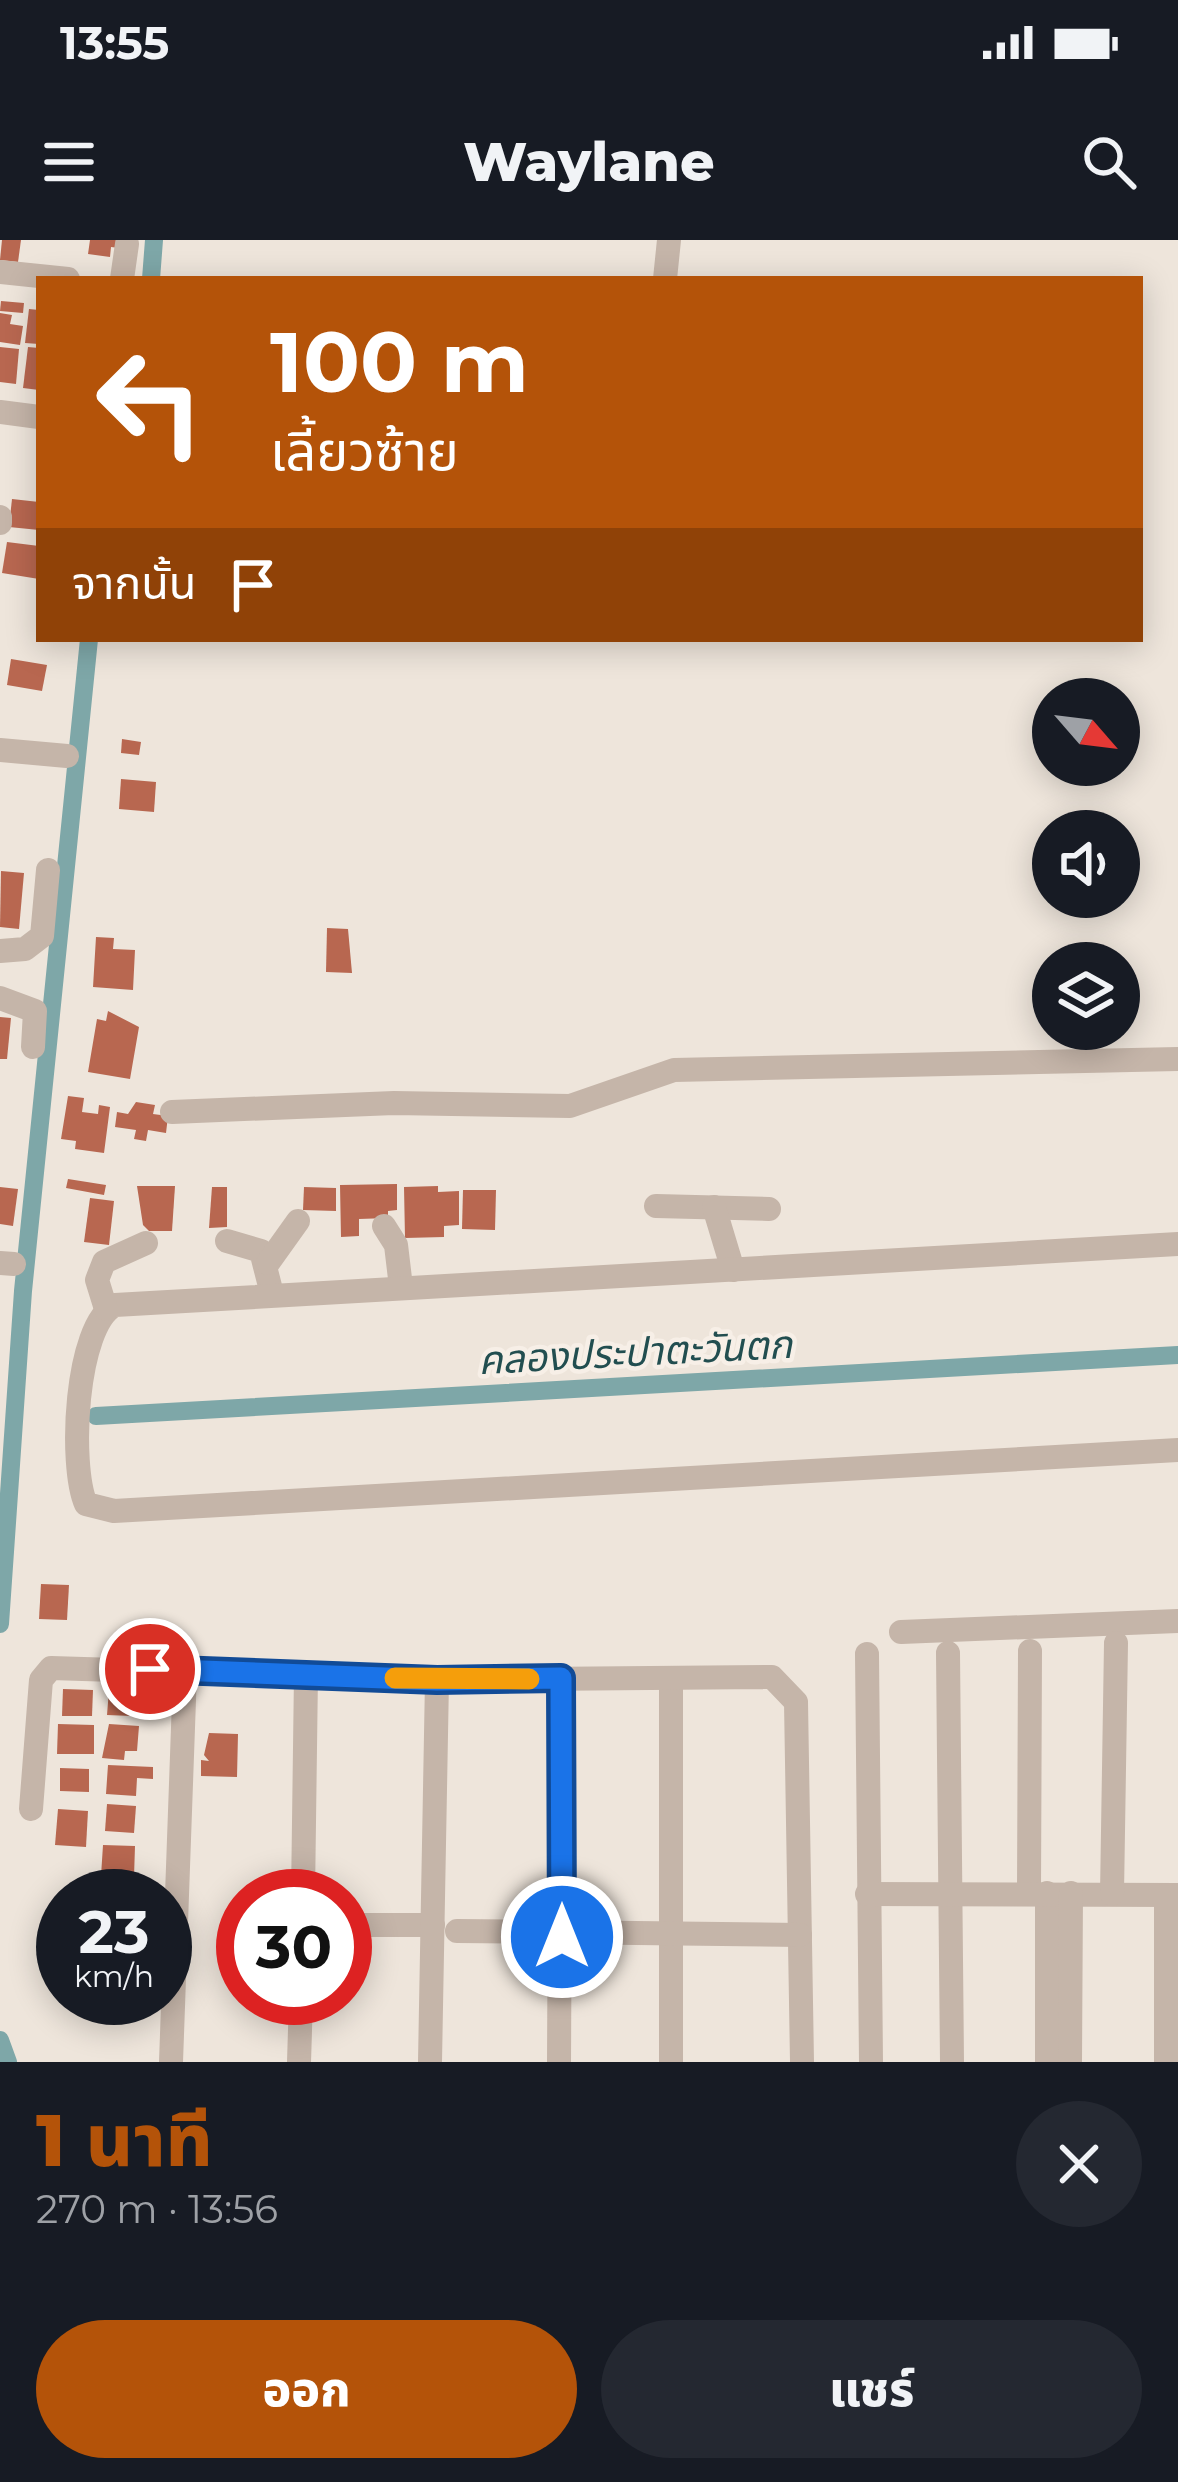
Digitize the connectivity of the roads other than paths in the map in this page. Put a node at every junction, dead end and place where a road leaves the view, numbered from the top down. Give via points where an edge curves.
1 (669, 240) edge
2 (127, 244) dead end
3 (0, 272) edge
4 (39, 276) edge
5 (122, 276) edge
6 (665, 276) edge
7 (0, 412) edge
8 (36, 417) edge
9 (0, 751) edge
10 (68, 756) dead end
11 (48, 870) dead end
12 (0, 951) edge
13 (0, 998) edge
14 (33, 1048) dead end
15 (1178, 1059) edge
16 (172, 1112) dead end
17 (656, 1206) dead end
18 (714, 1207) junction
19 (769, 1209) dead end
20 (298, 1221) dead end
21 (384, 1226) dead end
22 (227, 1241) dead end
23 (146, 1244) dead end
24 (1178, 1244) edge
25 (268, 1263) junction
26 (734, 1270) junction
27 (401, 1287) junction
28 (272, 1294) junction
29 (106, 1309) junction
30 (1178, 1450) edge
31 (1178, 1622) edge
32 (901, 1632) dead end
33 (1116, 1643) dead end
34 (1030, 1651) dead end
35 (948, 1652) dead end
36 (867, 1654) dead end
37 (185, 1672) junction
38 (306, 1674) junction
39 (561, 1678) junction
40 (671, 1678) junction
41 (437, 1680) junction
42 (31, 1809) dead end
43 (303, 1869) edge
44 (948, 1892) junction
45 (1049, 1892) junction
46 (867, 1894) junction
47 (1112, 1894) junction
48 (1172, 1895) edge
49 (372, 1926) edge
50 (445, 1928) junction
51 (800, 1935) junction
52 (673, 1936) junction
53 (562, 1937) junction
54 (300, 2025) edge
55 (1059, 2053) edge
56 (171, 2062) edge
57 (299, 2062) edge
58 (430, 2062) edge
59 (560, 2062) edge
60 (671, 2062) edge
61 (802, 2062) edge
62 (871, 2062) edge
63 (952, 2062) edge
64 (1166, 2062) edge

1 - 6 street
2 - 5 street
3 - 4 street
7 - 8 street
9 - 10 street
11 - 12 street via 42,936 25,949
13 - 14 street via 35,1011
15 - 16 street via 674,1070 570,1106
17 - 18 street
18 - 19 street
18 - 26 street
20 - 25 street
21 - 27 street via 396,1244
22 - 25 street via 253,1245
23 - 29 street via 104,1262 97,1280
24 - 26 street
25 - 28 street
26 - 27 street
27 - 28 street
28 - 29 street
29 - 30 street via 89,1343 74,1454 86,1504 114,1511
31 - 32 street
33 - 47 street
34 - 45 street
35 - 44 street
36 - 46 street
37 - 38 street
37 - 42 street via 45,1672
37 - 56 street
38 - 41 street
38 - 43 street
39 - 40 street
39 - 41 street
39 - 53 street
40 - 51 street via 772,1677 794,1695
40 - 52 street
41 - 50 street
44 - 45 street
44 - 46 street
44 - 63 street
45 - 47 street
45 - 55 street
46 - 62 street
47 - 48 street
48 - 64 street
49 - 50 street
50 - 53 street
50 - 58 street
51 - 52 street
51 - 61 street
52 - 53 street
52 - 60 street
53 - 59 street
54 - 57 street

